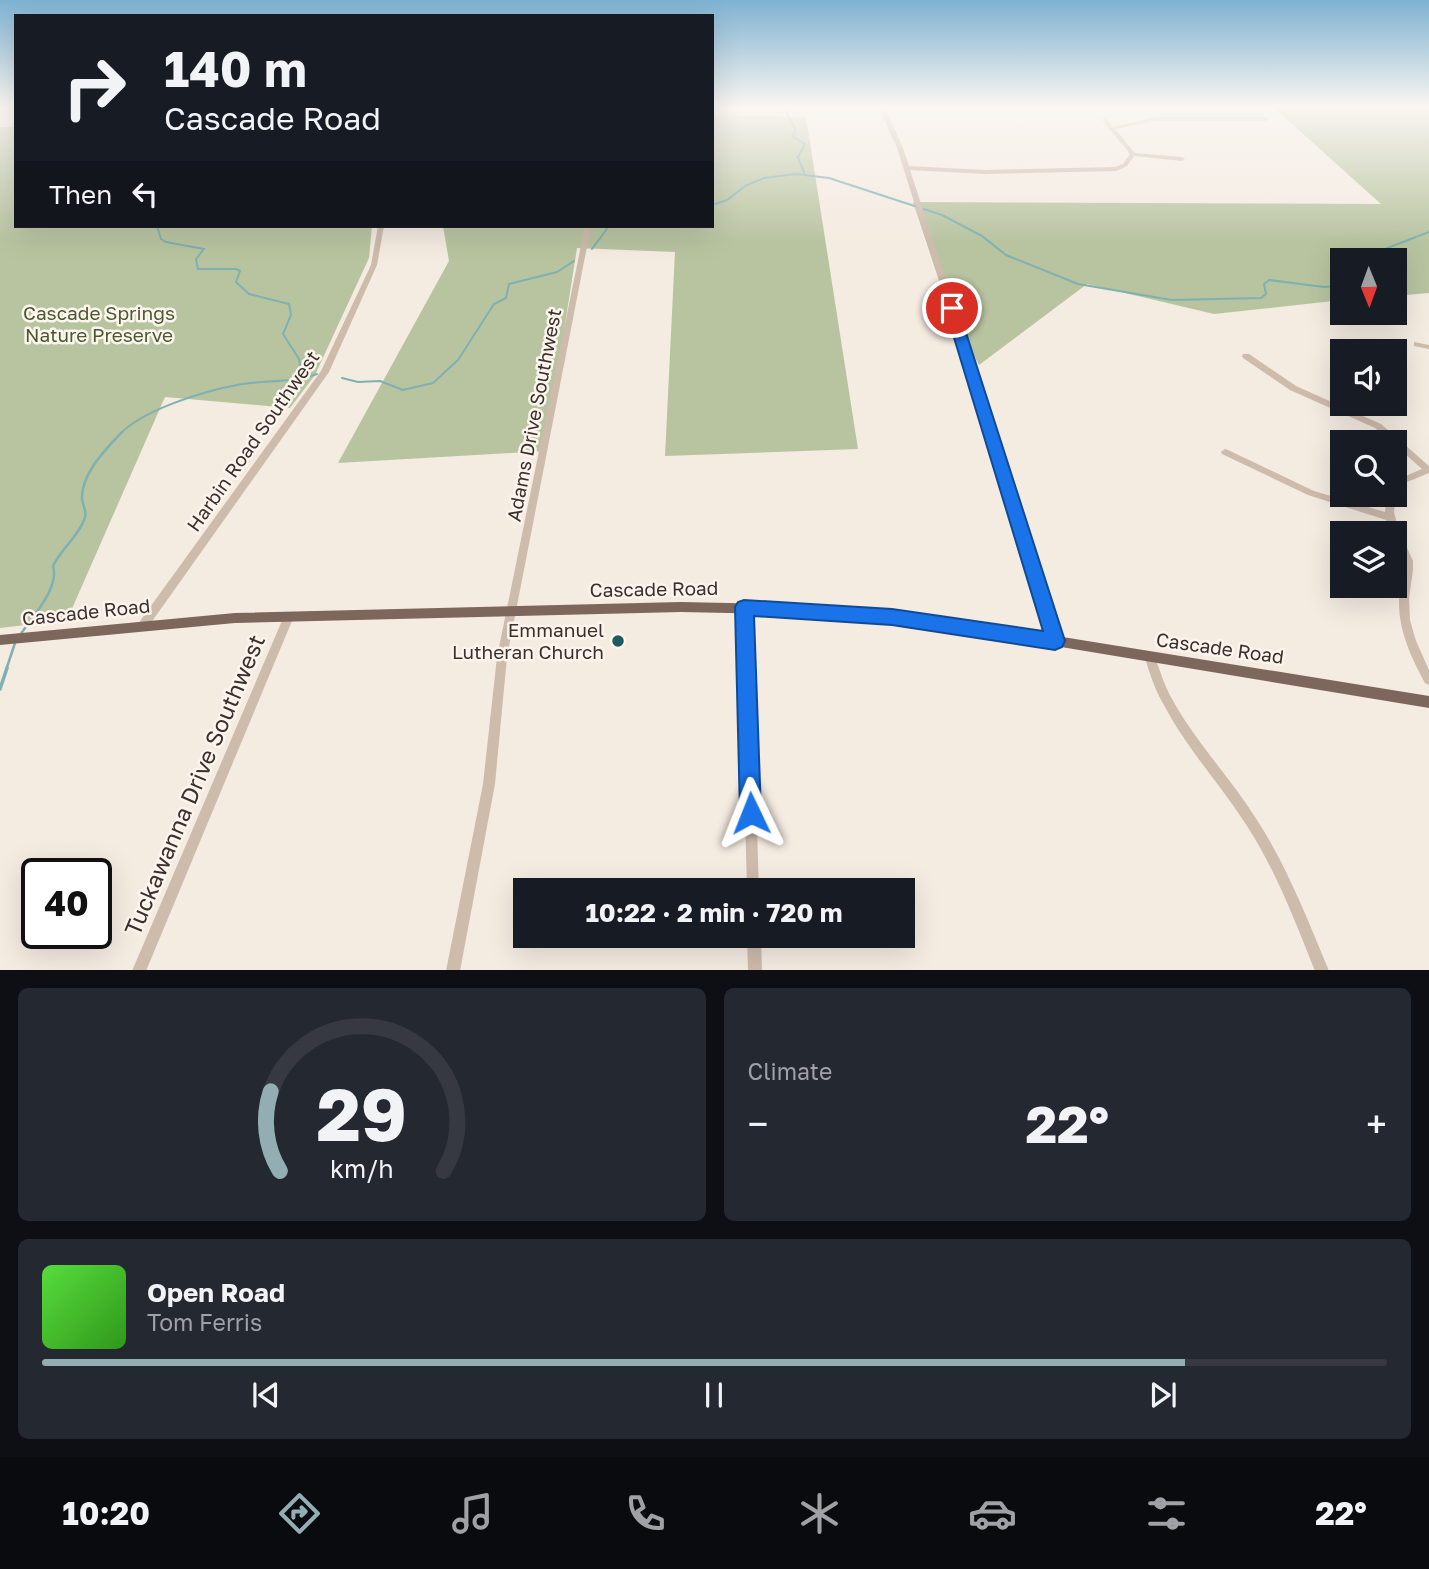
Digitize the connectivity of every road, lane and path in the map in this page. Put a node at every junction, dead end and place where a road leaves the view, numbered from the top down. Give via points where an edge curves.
1 (899, 151) edge
2 (1131, 151) edge
3 (1133, 154) junction
4 (1182, 159) dead end
5 (906, 168) junction
6 (381, 228) edge
7 (588, 228) edge
8 (1417, 344) dead end
9 (1429, 347) edge
10 (1246, 356) dead end
11 (1225, 452) dead end
12 (1429, 470) edge
13 (1407, 479) edge
14 (1391, 507) edge
15 (1390, 517) junction
16 (744, 607) junction
17 (510, 611) junction
18 (289, 616) junction
19 (144, 624) junction
20 (0, 640) edge
21 (1055, 641) junction
22 (1150, 658) junction
23 (1429, 680) edge
24 (1429, 702) edge
25 (753, 878) edge
26 (754, 948) edge
27 (139, 970) edge
28 (453, 970) edge
29 (755, 970) edge
30 (1322, 970) edge

1 - 5 street
2 - 3 street
3 - 4 street
3 - 5 street via 1125,165 1104,170
5 - 21 street
6 - 19 street, Harbin Road Southwest via 374,265 325,372
7 - 17 street, Adams Drive Southwest
8 - 9 street
10 - 12 street via 1293,388 1378,426
11 - 15 street via 1320,497
12 - 13 street
14 - 15 street
15 - 23 street via 1409,563 1405,624
16 - 17 main road, Cascade Road
16 - 21 main road, Cascade Road via 892,617
16 - 25 street
17 - 18 main road, Cascade Road
17 - 28 street, Adams Drive Southwest via 489,784
18 - 19 main road, Cascade Road
18 - 27 street, Tuckawanna Drive Southwest
19 - 20 main road, Cascade Road
21 - 22 main road, Cascade Road
22 - 24 main road, Cascade Road
22 - 30 street via 1184,726 1275,861
26 - 29 street

